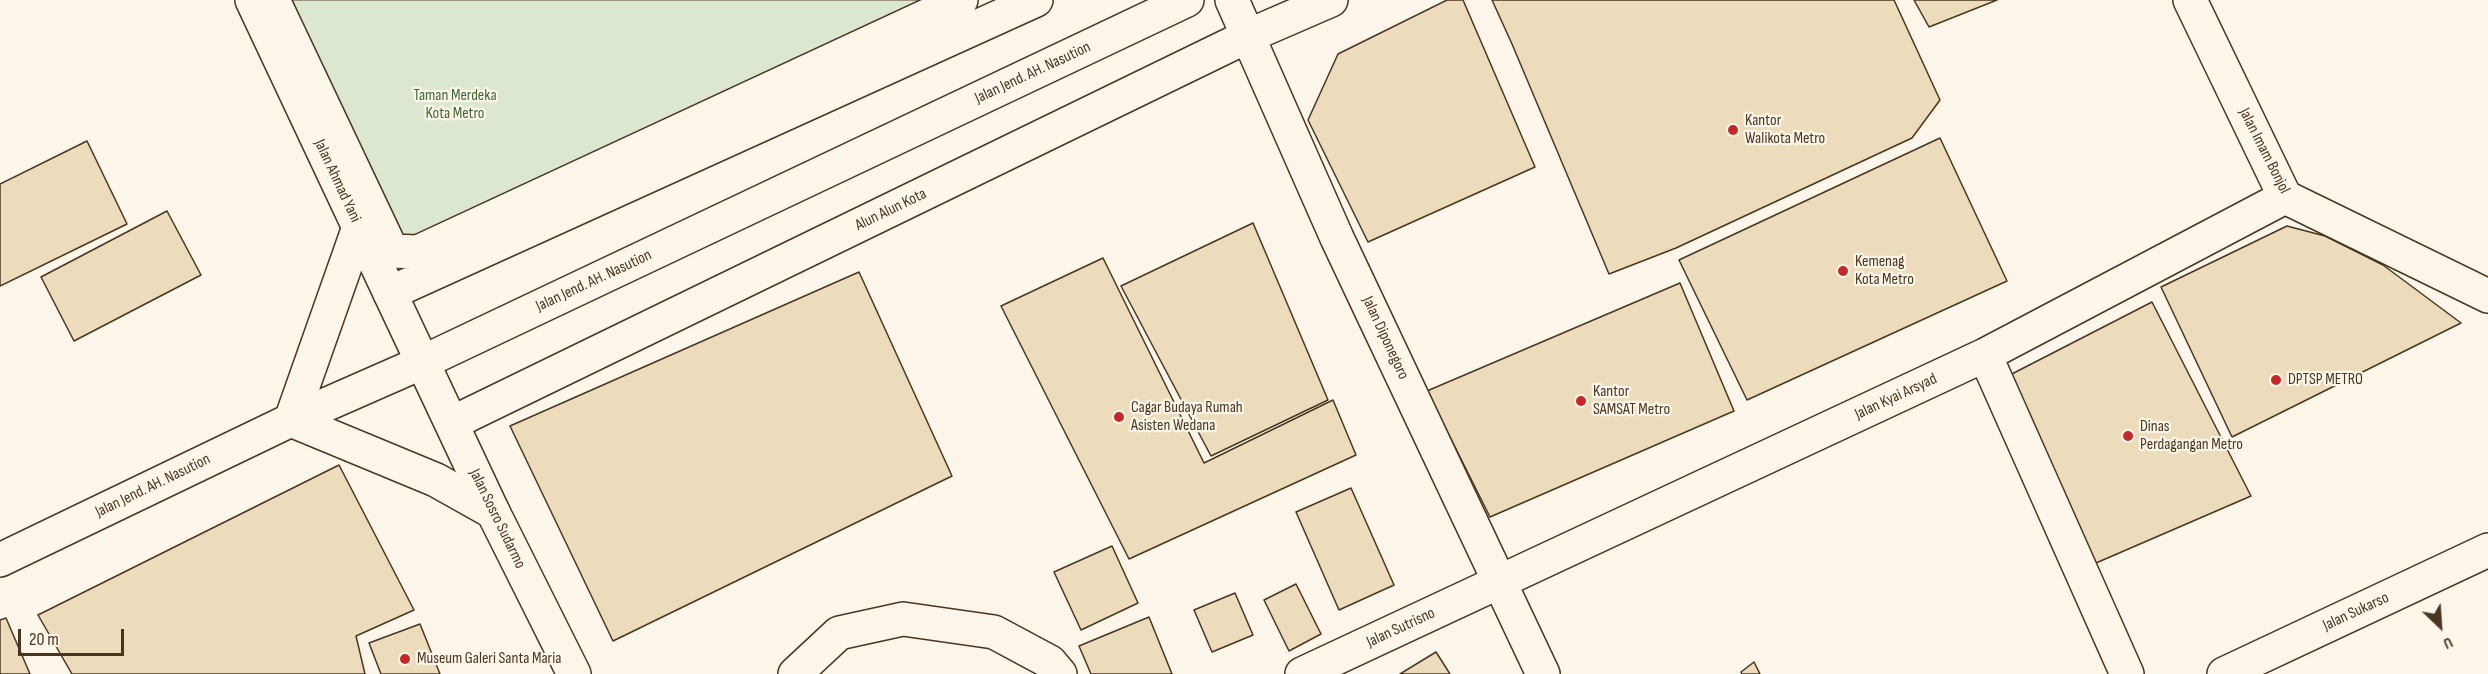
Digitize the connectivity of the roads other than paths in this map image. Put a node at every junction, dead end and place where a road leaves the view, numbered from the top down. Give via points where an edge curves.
1 (252, 0) edge
2 (273, 0) edge
3 (961, 0) edge
4 (1036, 0) edge
5 (1187, 0) edge
6 (1232, 0) edge
7 (1330, 0) edge
8 (2190, 0) edge
9 (1248, 36) junction
10 (2285, 197) junction
11 (359, 227) junction
12 (390, 293) junction
13 (2488, 296) edge
14 (1985, 355) junction
15 (423, 362) junction
16 (291, 420) junction
17 (452, 423) junction
18 (493, 512) junction
19 (2488, 550) edge
20 (0, 560) edge
21 (1501, 582) junction
22 (573, 674) edge
23 (795, 674) edge
24 (1060, 674) edge
25 (1302, 674) edge
26 (1543, 674) edge
27 (2127, 674) edge
28 (2224, 674) edge

1 - 11 main road, Jalan Ahmad Yani
2 - 3 main road via 392,251 418,252
4 - 12 main road
5 - 15 main road, Jalan Jend. AH. Nasution
6 - 9 main road, Jalan Diponegoro
7 - 9 main road, Alun Alun Kota
8 - 10 main road, Jalan Imam Bonjol
9 - 17 main road, Alun Alun Kota
9 - 21 main road, Jalan Diponegoro via 1337,238
10 - 13 main road, Jalan Imam Bonjol
10 - 14 main road, Jalan Kyai Arsyad
11 - 12 main road, Jalan Ahmad Yani
11 - 16 main road
12 - 15 main road, Jalan Ahmad Yani
14 - 21 main road, Jalan Kyai Arsyad
14 - 27 main road
15 - 16 main road, Jalan Jend. AH. Nasution
15 - 17 main road, Jalan Sosro Sudarmo
16 - 18 main road via 436,480
16 - 20 main road, Jalan Jend. AH. Nasution
17 - 18 main road, Jalan Sosro Sudarmo
18 - 22 main road, Jalan Sosro Sudarmo
19 - 28 main road, Jalan Sukarso
21 - 25 main road, Jalan Sutrisno
21 - 26 main road, Jalan Diponegoro
23 - 24 main road via 839,633 903,619 994,632 1050,662

